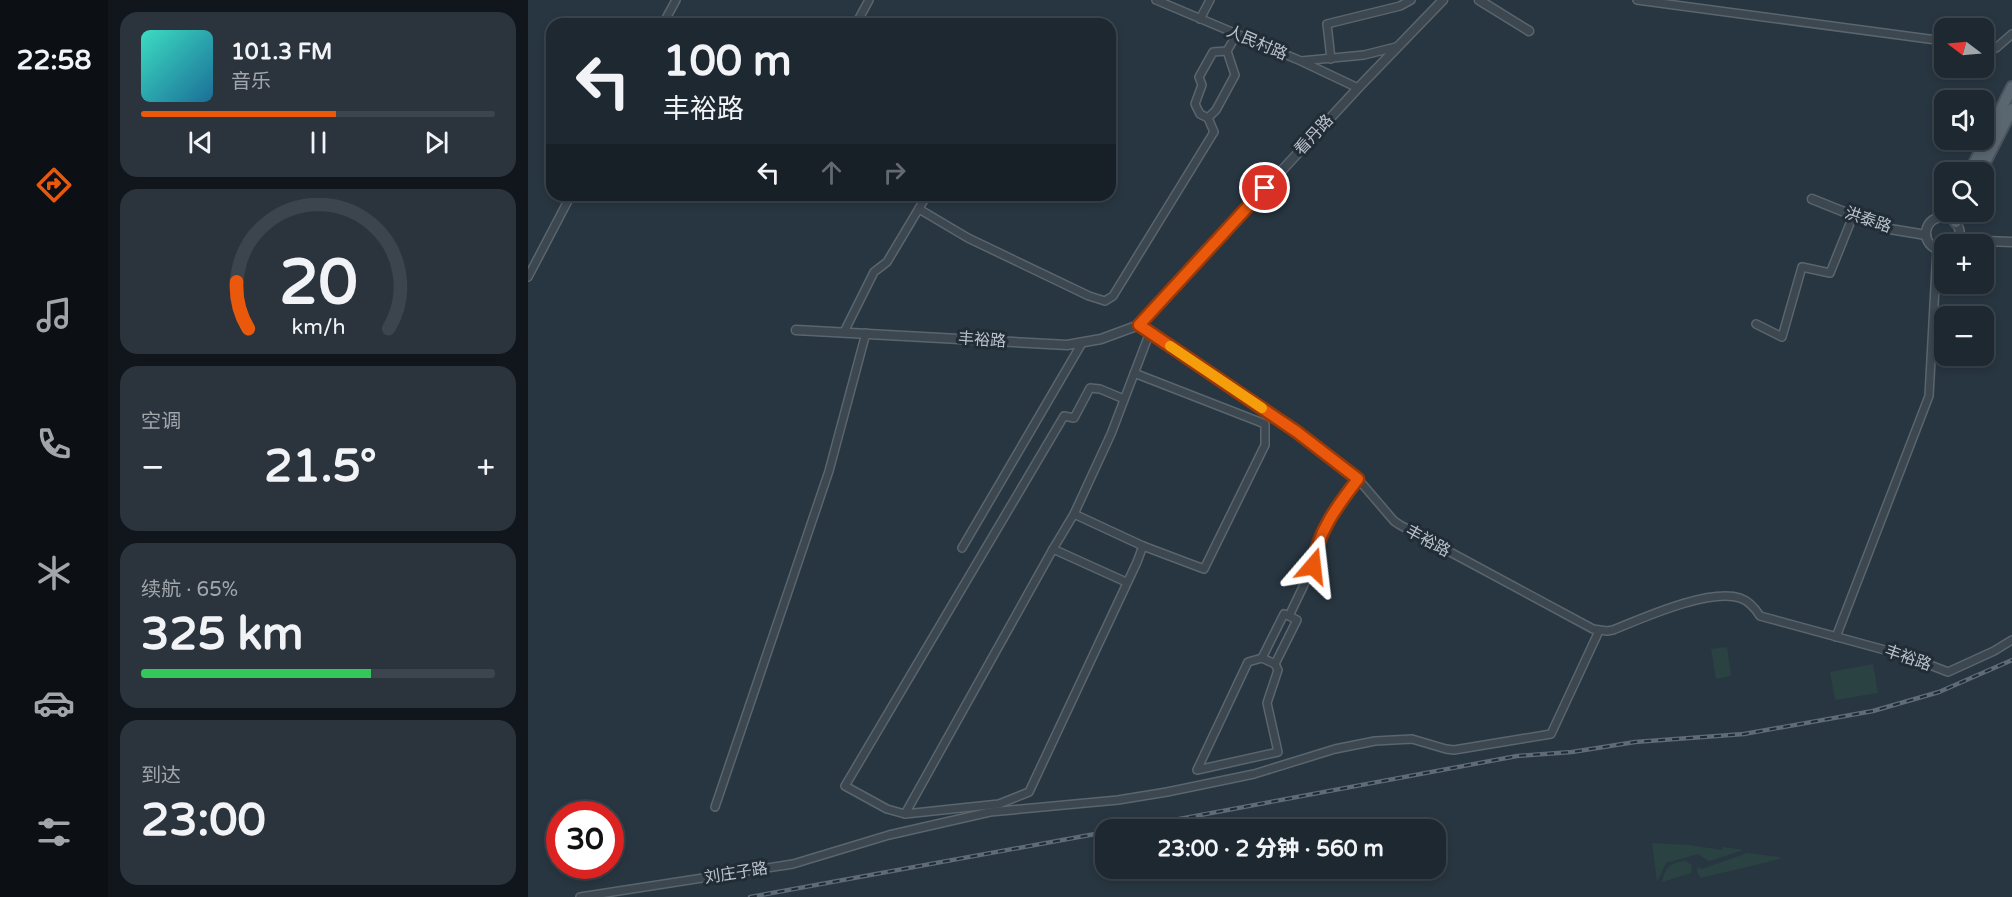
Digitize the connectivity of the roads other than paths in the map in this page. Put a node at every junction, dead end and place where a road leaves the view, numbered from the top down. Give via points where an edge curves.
1 (676, 0) edge
2 (869, 0) edge
3 (1156, 0) edge
4 (1210, 0) edge
5 (1411, 0) edge
6 (1443, 0) edge
7 (1479, 0) edge
8 (1637, 0) edge
9 (666, 18) edge
10 (859, 18) edge
11 (1200, 19) junction
12 (1529, 31) dead end
13 (1237, 34) junction
14 (2012, 34) edge
15 (1934, 40) edge
16 (1396, 47) junction
17 (1994, 48) edge
18 (1227, 51) junction
19 (1331, 59) junction
20 (1301, 61) junction
21 (2012, 87) edge
22 (1358, 88) junction
23 (2012, 109) edge
24 (1208, 118) junction
25 (1975, 162) edge
26 (1985, 162) edge
27 (1812, 199) dead end
28 (568, 201) edge
29 (924, 201) edge
30 (919, 209) junction
31 (1853, 216) junction
32 (1934, 220) edge
33 (1926, 235) junction
34 (1994, 242) edge
35 (2012, 242) edge
36 (1934, 247) edge
37 (528, 277) edge
38 (1937, 294) edge
39 (1756, 324) dead end
40 (1139, 325) junction
41 (796, 330) dead end
42 (844, 332) junction
43 (1150, 332) junction
44 (866, 333) junction
45 (1082, 343) junction
46 (1134, 373) junction
47 (1124, 399) junction
48 (1358, 479) junction
49 (1074, 514) junction
50 (1143, 546) junction
51 (962, 548) dead end
52 (1053, 549) junction
53 (1126, 582) junction
54 (1289, 616) junction
55 (1599, 631) junction
56 (1836, 637) junction
57 (2012, 640) edge
58 (1262, 658) junction
59 (1275, 664) junction
60 (715, 807) dead end
61 (905, 814) junction
62 (580, 897) edge

1 - 9 street
2 - 10 street
3 - 11 street, 人民村路
4 - 11 street
5 - 19 street via 1327,24
6 - 16 street, 看丹路
7 - 12 street
8 - 15 street
11 - 13 street, 人民村路
13 - 18 street
13 - 20 street, 人民村路
14 - 17 street
16 - 19 street, 人民村路
16 - 22 street, 看丹路
18 - 24 street via 1235,75
18 - 24 street via 1213,52 1199,77 1202,85 1195,104 1200,114
19 - 20 street, 人民村路
20 - 22 street
21 - 25 main road
22 - 40 street, 看丹路
23 - 26 main road
24 - 30 street via 1214,132 1113,296 1105,301 968,238
27 - 31 street, 洪泰路
28 - 37 street
29 - 30 street
30 - 42 street via 887,262 874,272
31 - 33 street, 洪泰路 via 1884,228
31 - 39 street via 1830,273 1802,267 1782,337
32 - 33 street
33 - 36 street
34 - 35 street
38 - 56 street via 1929,396
40 - 43 street, 丰裕路
40 - 45 street, 丰裕路
41 - 42 street, 丰裕路
42 - 44 street, 丰裕路
43 - 46 street
43 - 48 street, 丰裕路 via 1297,432
44 - 45 street, 丰裕路 via 1051,345
44 - 60 street via 829,471
45 - 51 street
46 - 47 street
46 - 50 street via 1265,424 1265,445 1204,569
47 - 49 street
47 - 61 street via 1090,388 1074,418 1064,416 845,786 887,809
48 - 54 street via 1332,513
48 - 55 street, 丰裕路 via 1400,525
49 - 50 street
49 - 52 street
50 - 53 street
52 - 53 street
52 - 61 street
53 - 61 street via 1029,792 999,804
54 - 58 street via 1284,614
54 - 59 street via 1297,620
55 - 56 street, 丰裕路 via 1613,630 1689,602 1733,596 1749,603 1760,616
55 - 62 street, 刘庄子路 via 1551,734 1454,750 1412,739 1375,741 1254,774 1167,792 990,812 889,835 793,864
56 - 57 street, 丰裕路 via 1907,656 1947,672
58 - 59 street
58 - 59 street via 1248,662 1197,770 1278,752 1267,703 1278,670

